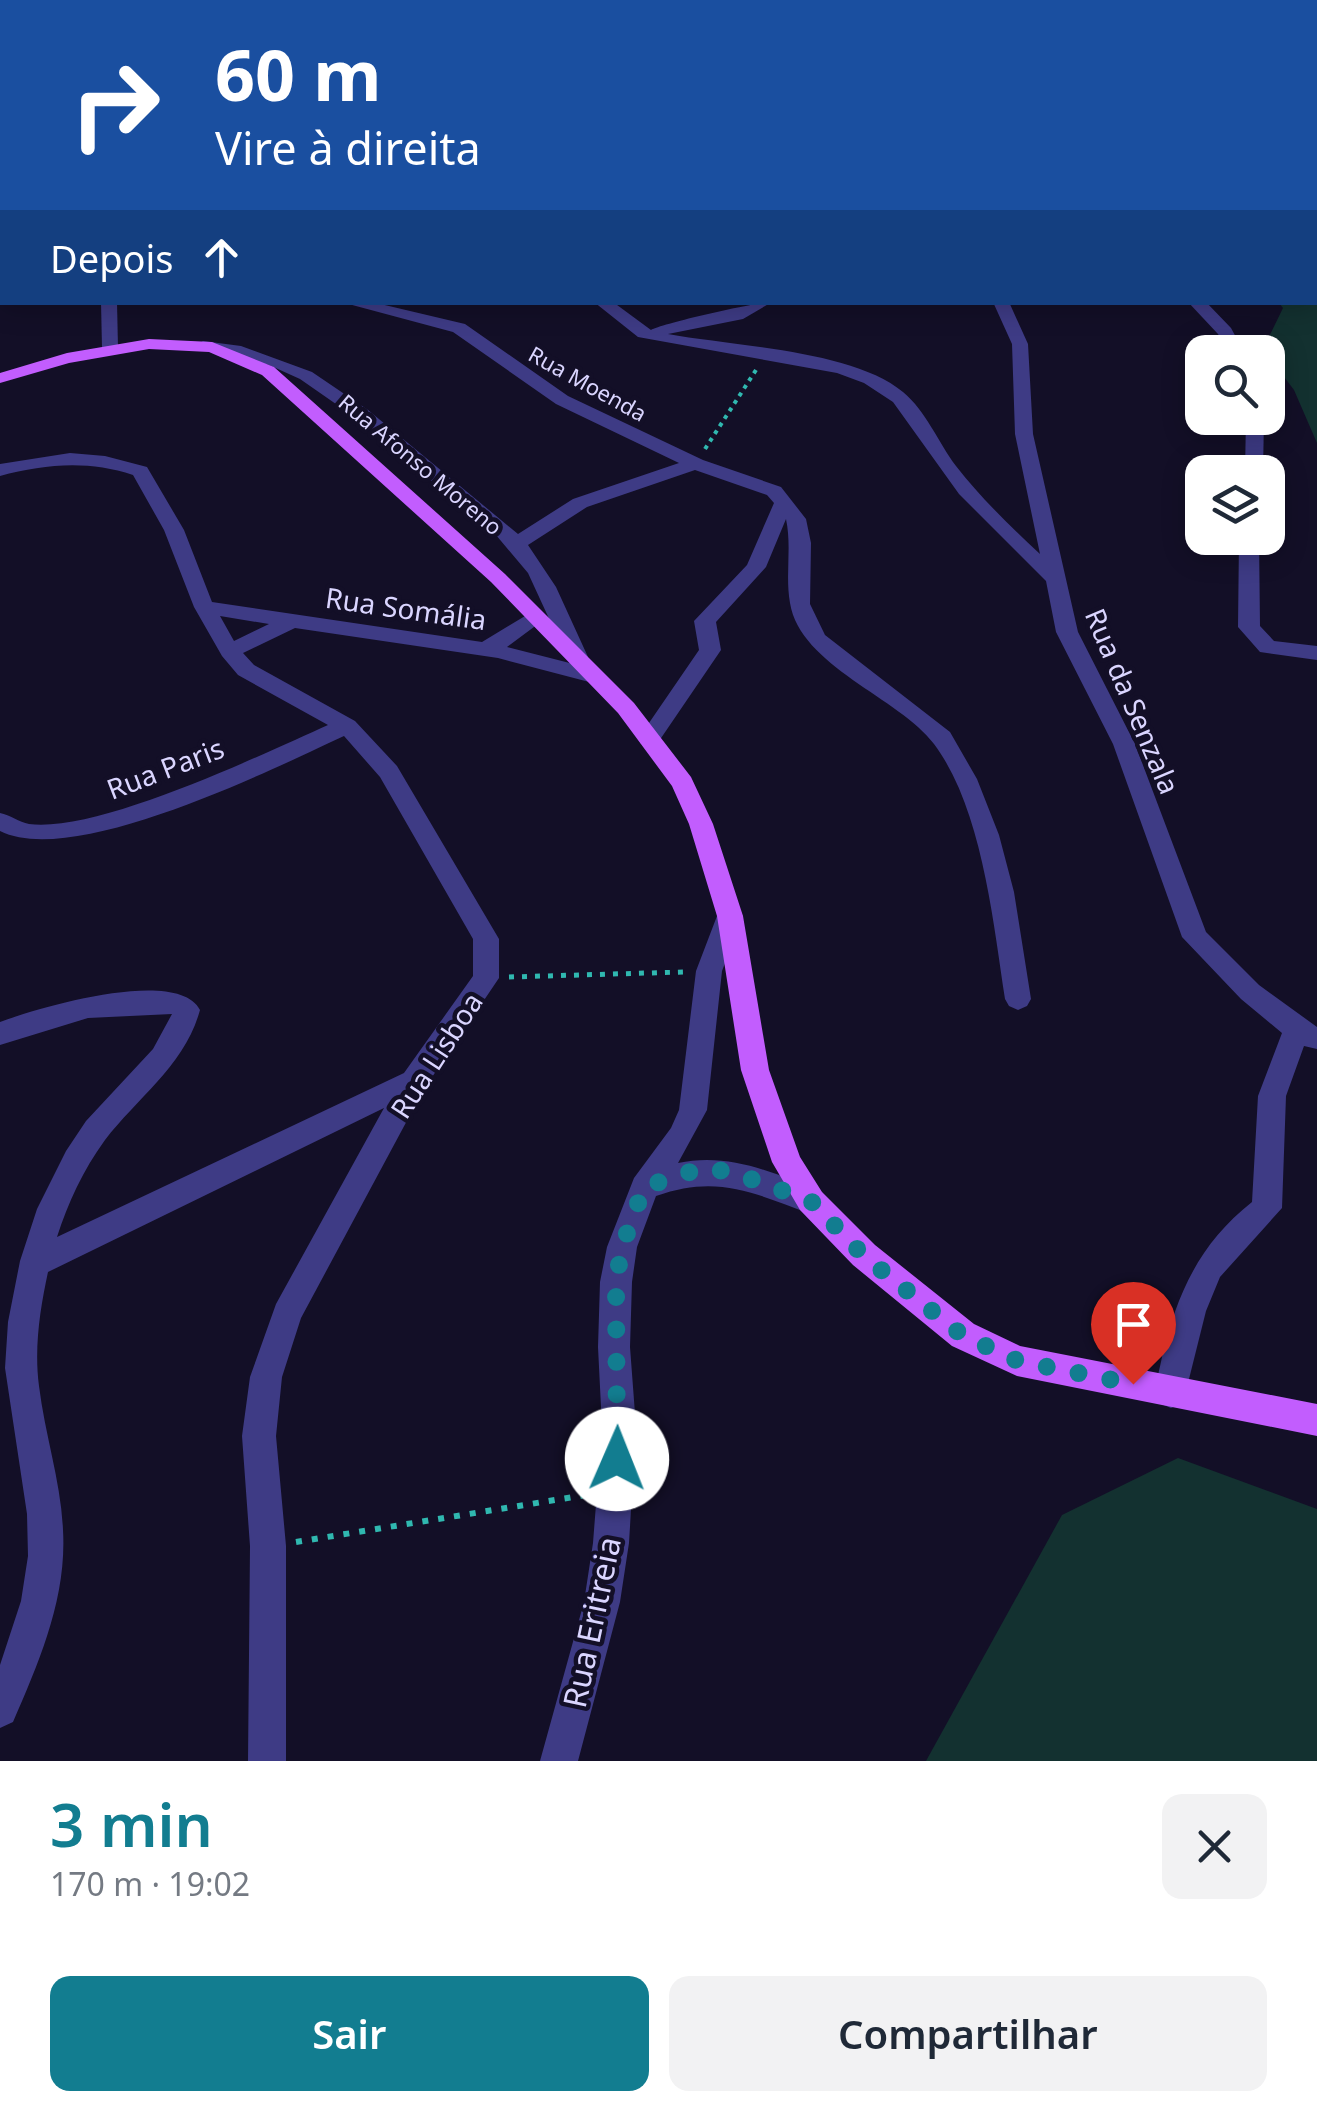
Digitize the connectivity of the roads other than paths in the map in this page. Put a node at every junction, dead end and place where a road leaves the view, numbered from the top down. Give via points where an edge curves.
1 (110, 305) edge
2 (362, 305) edge
3 (606, 305) edge
4 (757, 305) edge
5 (1001, 305) edge
6 (1199, 305) edge
7 (644, 333) junction
8 (1227, 335) edge
9 (203, 346) junction
10 (110, 348) junction
11 (0, 378) edge
12 (696, 464) junction
13 (0, 470) edge
14 (784, 502) junction
15 (517, 544) junction
16 (1249, 555) edge
17 (1052, 576) junction
18 (204, 606) junction
19 (535, 616) junction
20 (289, 623) junction
21 (486, 649) junction
22 (230, 651) junction
23 (1317, 654) edge
24 (576, 657) junction
25 (597, 677) junction
26 (348, 726) junction
27 (649, 739) junction
28 (0, 821) edge
29 (730, 916) junction
30 (1018, 999) dead end
31 (0, 1034) edge
32 (1307, 1034) edge
33 (414, 1082) junction
34 (644, 1187) junction
35 (811, 1201) junction
36 (35, 1262) junction
37 (1171, 1392) junction
38 (1317, 1420) edge
39 (0, 1708) edge
40 (268, 1761) edge
41 (559, 1761) edge

1 - 10 street
2 - 12 street, Rua Moenda via 459,328 548,392
3 - 7 street
4 - 7 street via 726,319
5 - 17 street, Rua da Senzala via 1020,344 1024,434
6 - 8 street
7 - 17 street via 854,374 888,388 1007,534
9 - 10 main road, Rua Afonso Moreno
9 - 15 street, Rua Afonso Moreno via 282,362 327,386
9 - 19 main road, Rua Afonso Moreno via 268,371
10 - 11 main road, Rua Afonso Moreno
12 - 14 street, Rua Moenda via 758,482
12 - 15 street via 577,501
13 - 18 street, Rua Lisboa via 69,458 140,471 174,530
14 - 27 street via 756,567 705,622 710,650
14 - 30 street via 796,519 800,604 811,630 942,738 965,778 1001,892
15 - 24 street, Rua Afonso Moreno via 542,577
16 - 23 street via 1249,627 1268,647
17 - 32 street, Rua da Senzala via 1067,632 1124,744 1195,938 1250,992
18 - 20 street, Rua Somália
18 - 22 street, Rua Lisboa
19 - 21 street
19 - 24 main road, Rua Afonso Moreno
20 - 21 street, Rua Somália
20 - 22 street
21 - 25 street, Rua Somália
22 - 26 street, Rua Lisboa via 246,670
24 - 25 main road, Rua Afonso Moreno
25 - 27 main road, Rua Afonso Moreno
26 - 28 street, Rua Paris via 182,797 92,827 28,834
26 - 33 street, Rua Lisboa via 389,772 486,939 486,978
27 - 29 main road, Rua Afonso Moreno via 683,783
29 - 34 street via 709,971 693,1110
29 - 35 main road, Rua Afonso Moreno via 755,1070 787,1162
31 - 36 street via 116,1002 179,1004 187,1010 177,1035 96,1131 68,1176
32 - 37 street via 1272,1096 1268,1208 1210,1260 1186,1319
33 - 36 street
33 - 40 street, Rua Lisboa via 278,1336 266,1378 259,1436 268,1546
34 - 35 street via 702,1168
34 - 41 street, Rua Eritreia via 616,1282 619,1427 612,1543
35 - 37 main road, Rua Afonso Moreno via 864,1256 962,1335 1018,1361
36 - 39 street via 22,1380 46,1532 45,1567
37 - 38 main road, Rua Afonso Moreno

